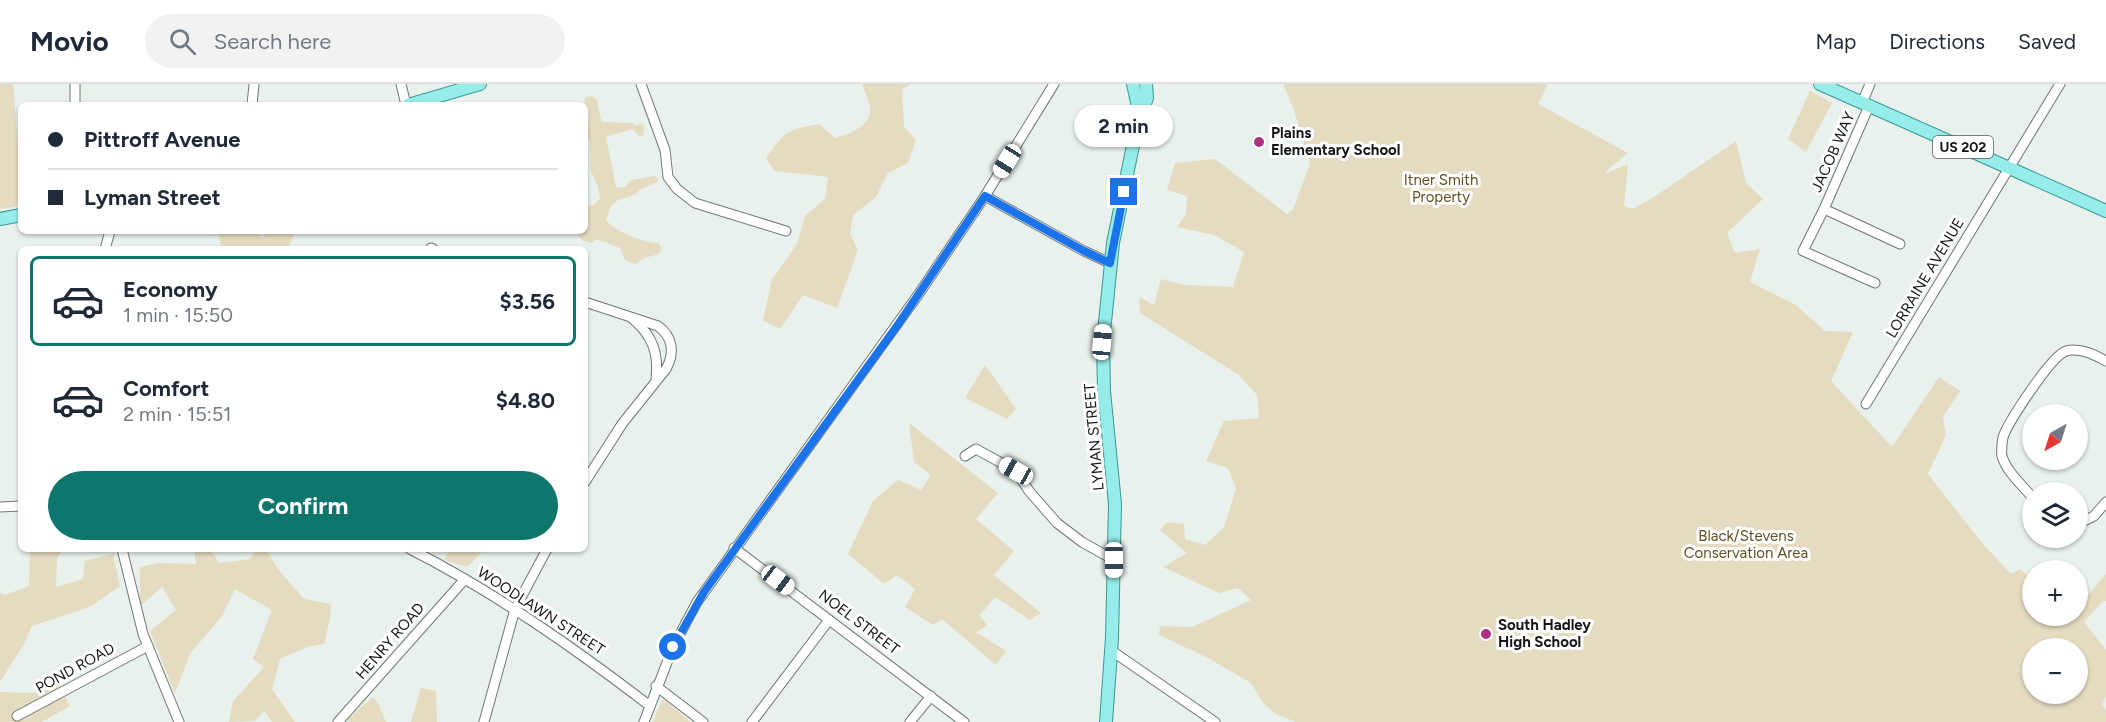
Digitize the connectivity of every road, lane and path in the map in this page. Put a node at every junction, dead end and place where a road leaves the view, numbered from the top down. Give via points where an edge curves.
1 (75, 84) edge
2 (254, 84) edge
3 (401, 84) edge
4 (480, 84) edge
5 (641, 84) edge
6 (1054, 84) edge
7 (1133, 84) edge
8 (1146, 84) edge
9 (1820, 84) edge
10 (1870, 84) edge
11 (2060, 84) edge
12 (75, 102) edge
13 (252, 102) edge
14 (406, 102) edge
15 (417, 102) edge
16 (1865, 105) junction
17 (1140, 116) junction
18 (2009, 168) junction
19 (985, 196) junction
20 (1824, 210) junction
21 (2106, 211) edge
22 (18, 216) edge
23 (0, 219) edge
24 (786, 231) dead end
25 (1900, 244) dead end
26 (1110, 263) junction
27 (1875, 283) dead end
28 (588, 303) edge
29 (631, 318) junction
30 (2106, 361) edge
31 (656, 380) junction
32 (1866, 404) dead end
33 (965, 456) dead end
34 (588, 477) edge
35 (2022, 485) edge
36 (2106, 502) edge
37 (18, 506) edge
38 (0, 507) edge
39 (2088, 519) edge
40 (734, 548) junction
41 (123, 552) edge
42 (416, 552) edge
43 (545, 552) edge
44 (1114, 560) junction
45 (465, 579) junction
46 (515, 609) junction
47 (830, 620) junction
48 (148, 646) junction
49 (1112, 651) junction
50 (656, 687) junction
51 (931, 696) junction
52 (650, 706) junction
53 (17, 716) dead end
54 (179, 722) edge
55 (338, 722) edge
56 (484, 722) edge
57 (644, 722) edge
58 (703, 722) edge
59 (752, 722) edge
60 (910, 722) edge
61 (964, 722) edge
62 (1106, 722) edge
63 (1215, 722) edge

1 - 12 street
2 - 13 street
3 - 14 street
4 - 15 main road
5 - 24 street via 665,150 668,177 677,189 695,202
6 - 19 street
7 - 17 main road, LYMAN STREET
8 - 17 main road, LYMAN STREET via 1147,98
9 - 16 main road, US 202
10 - 16 street, JACOB WAY
11 - 18 street, LORRAINE AVENUE
16 - 18 main road, US 202
16 - 20 street, JACOB WAY
17 - 26 main road, LYMAN STREET
18 - 21 main road, US 202
18 - 32 street, LORRAINE AVENUE
19 - 26 street
19 - 40 street via 892,334
20 - 25 street, JACOB WAY
20 - 27 street, JACOB WAY via 1803,251
22 - 23 main road
26 - 44 main road, LYMAN STREET via 1102,355 1114,493
28 - 29 street
29 - 31 street via 653,344
29 - 31 street via 658,326 669,338 670,358
30 - 35 street via 2079,351 2059,355 2009,424 2002,440 2002,455
31 - 34 street
33 - 44 street via 976,450 1016,471 1057,523
36 - 39 street
37 - 38 street
40 - 47 street, NOEL STREET
40 - 50 street via 687,619
41 - 48 street
42 - 45 street, WOODLAWN STREET
43 - 46 street
44 - 49 main road, LYMAN STREET
45 - 46 street, WOODLAWN STREET
45 - 55 street, HENRY ROAD
46 - 52 street, WOODLAWN STREET
46 - 56 street
47 - 51 street, NOEL STREET
47 - 59 street
48 - 53 street, POND ROAD
48 - 54 street
49 - 62 main road, LYMAN STREET
49 - 63 street
50 - 52 street
50 - 58 street
51 - 60 street
51 - 61 street, NOEL STREET
52 - 57 street

